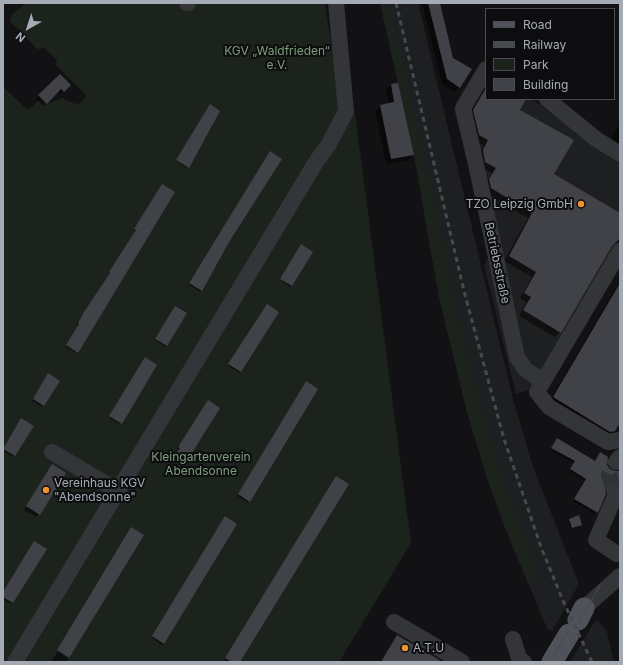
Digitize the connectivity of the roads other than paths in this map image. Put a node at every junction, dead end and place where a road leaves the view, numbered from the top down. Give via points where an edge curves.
1 (336, 3) edge
2 (485, 71) edge
3 (548, 100) edge
4 (620, 154) edge
5 (620, 251) edge
6 (540, 386) junction
7 (620, 440) edge
8 (52, 452) dead end
9 (614, 489) tunnel mouth
10 (118, 491) junction
11 (617, 554) dead end
12 (620, 576) edge
13 (577, 620) joint
14 (394, 622) dead end
15 (513, 639) dead end
16 (15, 662) edge
17 (462, 662) edge
18 (524, 662) edge
19 (552, 662) edge

1 - 10 street via 346,111
2 - 6 street, Betriebsstraße via 463,108 517,357
3 - 4 street via 596,139
5 - 6 street
6 - 7 street, Betriebsstraße via 549,407 608,442
8 - 10 street
9 - 11 street via 616,494 596,540
10 - 16 street
12 - 13 street
13 - 19 main road
14 - 17 street
15 - 18 street via 519,658

